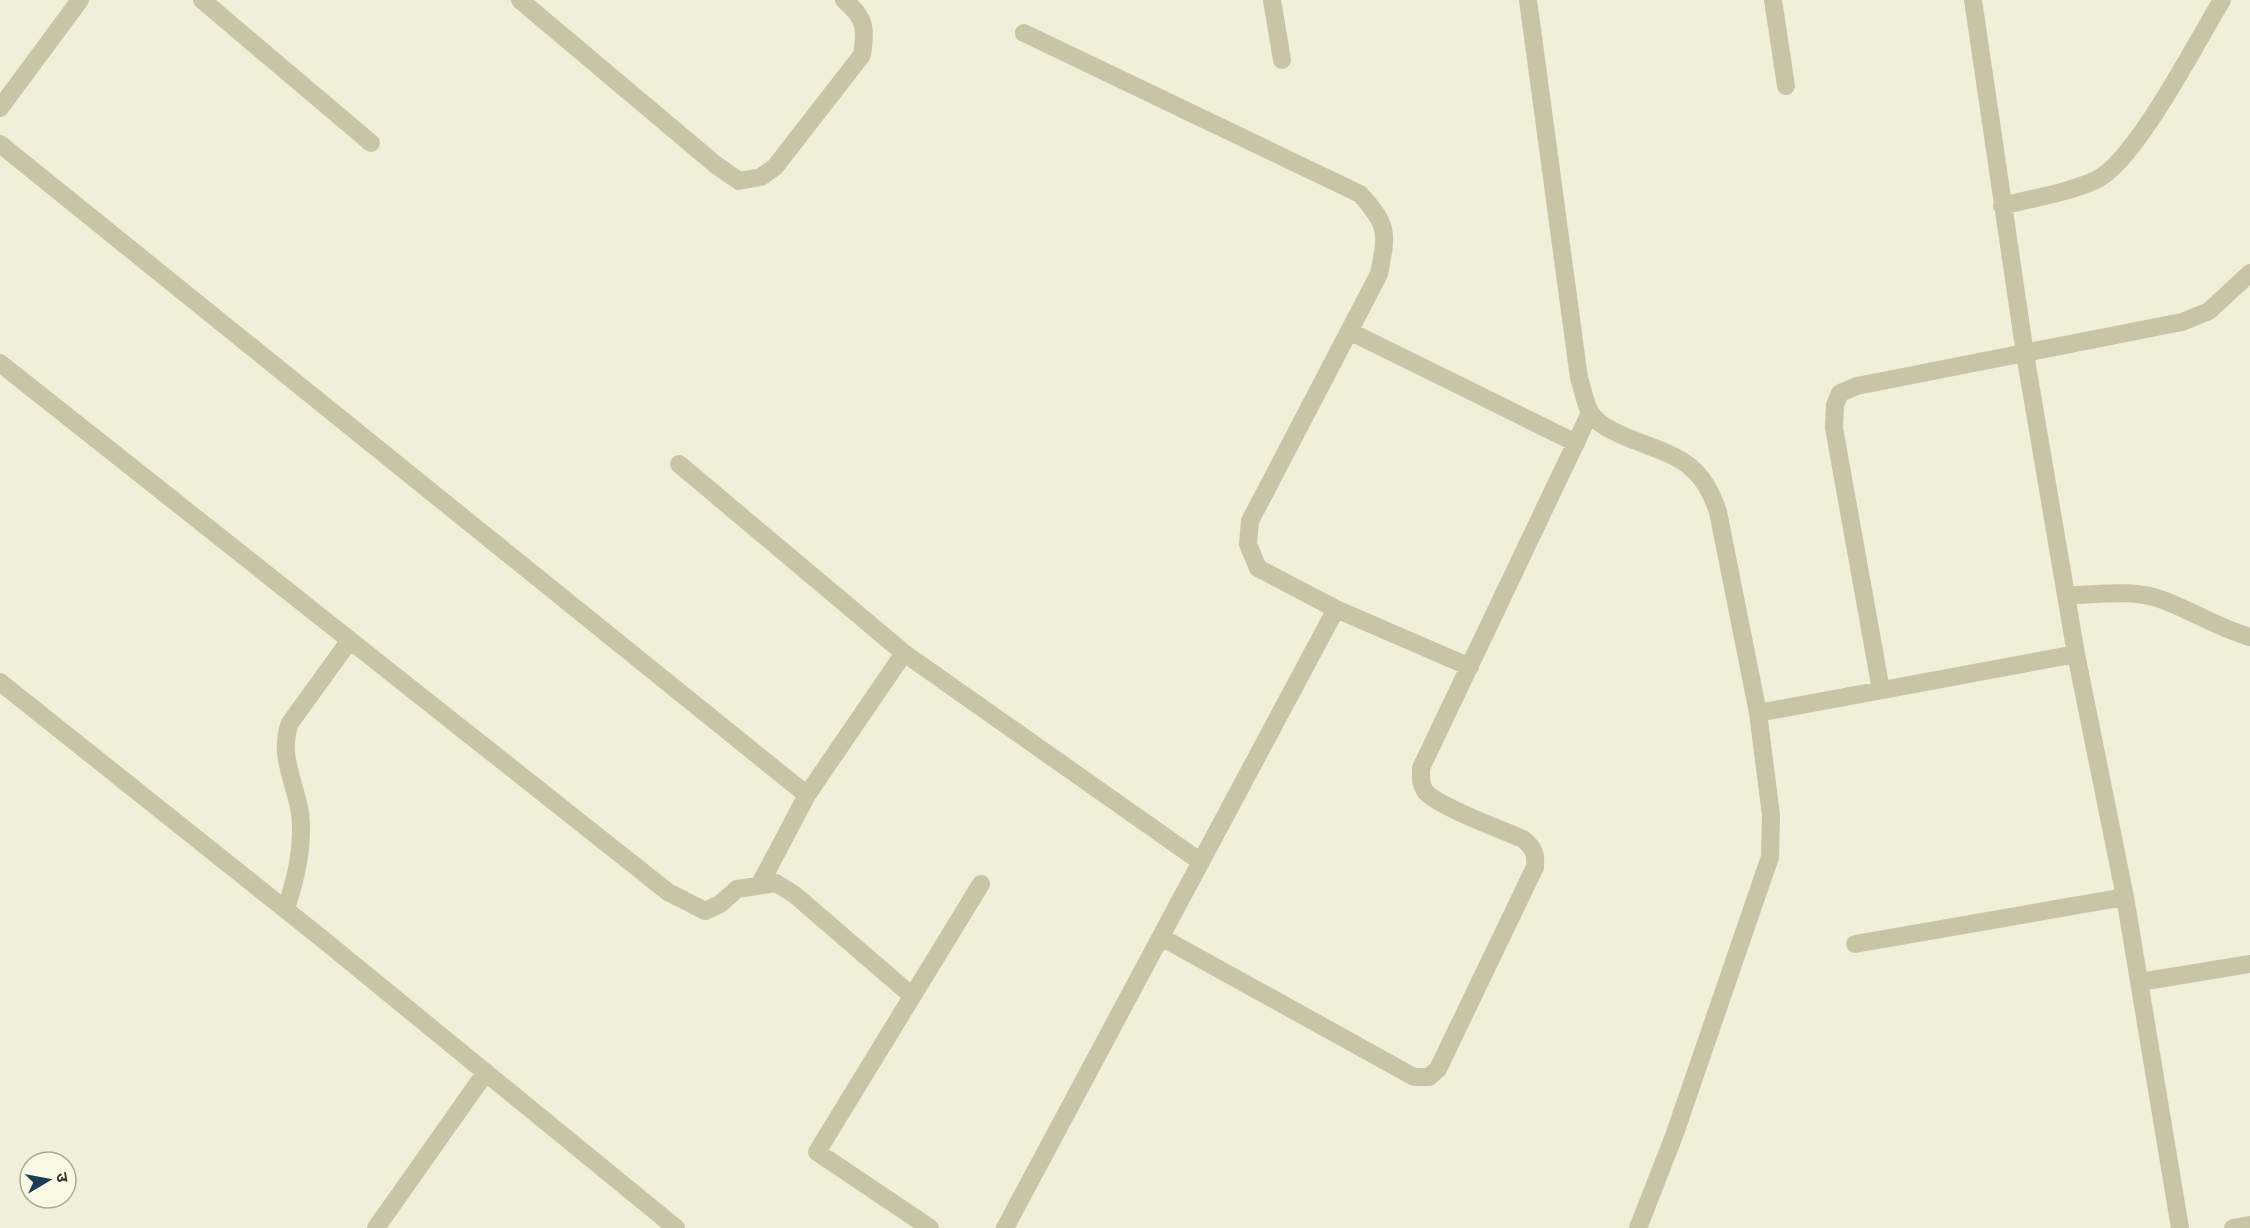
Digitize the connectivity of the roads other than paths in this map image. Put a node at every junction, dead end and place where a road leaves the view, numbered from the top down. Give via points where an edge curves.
1 (80, 0) edge
2 (202, 0) edge
3 (520, 0) edge
4 (844, 0) edge
5 (1272, 0) edge
6 (1528, 0) edge
7 (1773, 0) edge
8 (1973, 0) edge
9 (2222, 0) edge
10 (1024, 33) dead end
11 (1282, 60) dead end
12 (1786, 86) dead end
13 (0, 108) edge
14 (371, 143) dead end
15 (0, 144) edge
16 (2002, 206) junction
17 (2250, 273) edge
18 (1349, 331) junction
19 (2025, 354) junction
20 (0, 363) edge
21 (1590, 413) junction
22 (1576, 443) junction
23 (679, 464) dead end
24 (2067, 595) junction
25 (1336, 609) junction
26 (2250, 637) edge
27 (350, 640) junction
28 (904, 653) junction
29 (2076, 654) junction
30 (1470, 667) junction
31 (0, 682) edge
32 (1881, 690) junction
33 (1758, 713) junction
34 (807, 795) junction
35 (1201, 862) junction
36 (760, 884) junction
37 (981, 884) dead end
38 (2126, 897) junction
39 (286, 909) junction
40 (1161, 937) junction
41 (1855, 944) dead end
42 (2250, 964) edge
43 (2140, 982) junction
44 (911, 994) junction
45 (486, 1072) junction
46 (2250, 1225) edge
47 (376, 1228) edge
48 (676, 1228) edge
49 (930, 1228) edge
50 (1005, 1228) edge
51 (1638, 1228) edge
52 (2180, 1228) edge
53 (2233, 1228) edge

1 - 13 street
2 - 14 street
3 - 4 street via 739,181 761,177 775,167 862,55 865,33 861,16
5 - 11 street
6 - 21 street via 1579,378
7 - 12 street
8 - 16 street
9 - 16 street via 2135,142 2115,167 2076,186
10 - 18 street via 1360,194 1381,217 1385,244 1379,274
15 - 34 street
16 - 19 street
17 - 19 street via 2209,311 2182,322
18 - 22 street
18 - 25 street via 1250,521 1248,544 1258,568
19 - 24 street
19 - 32 street via 1857,386 1840,393 1834,428
20 - 27 street
21 - 22 street
21 - 33 street via 1607,429 1678,458 1698,471 1711,489
22 - 30 street
23 - 28 street
24 - 26 street via 2136,594 2158,598
24 - 29 street
25 - 30 street
25 - 35 street
27 - 36 street via 668,892 691,906 705,911 738,889
27 - 39 street via 286,734 284,749 301,831 301,852
28 - 34 street
28 - 35 street
29 - 32 street
29 - 38 street
30 - 40 street via 1421,768 1421,783 1426,793 1441,803 1523,839 1532,846 1535,867 1438,1069 1429,1077 1414,1077
31 - 39 street
32 - 33 street
33 - 51 street via 1771,815 1770,856 1678,1125
34 - 36 street
35 - 40 street
36 - 44 street via 776,883 795,895
37 - 44 street
38 - 41 street
38 - 43 street
39 - 45 street
40 - 50 street
42 - 43 street
43 - 52 street
44 - 49 street via 817,1152
45 - 47 street
45 - 48 street
46 - 53 street

